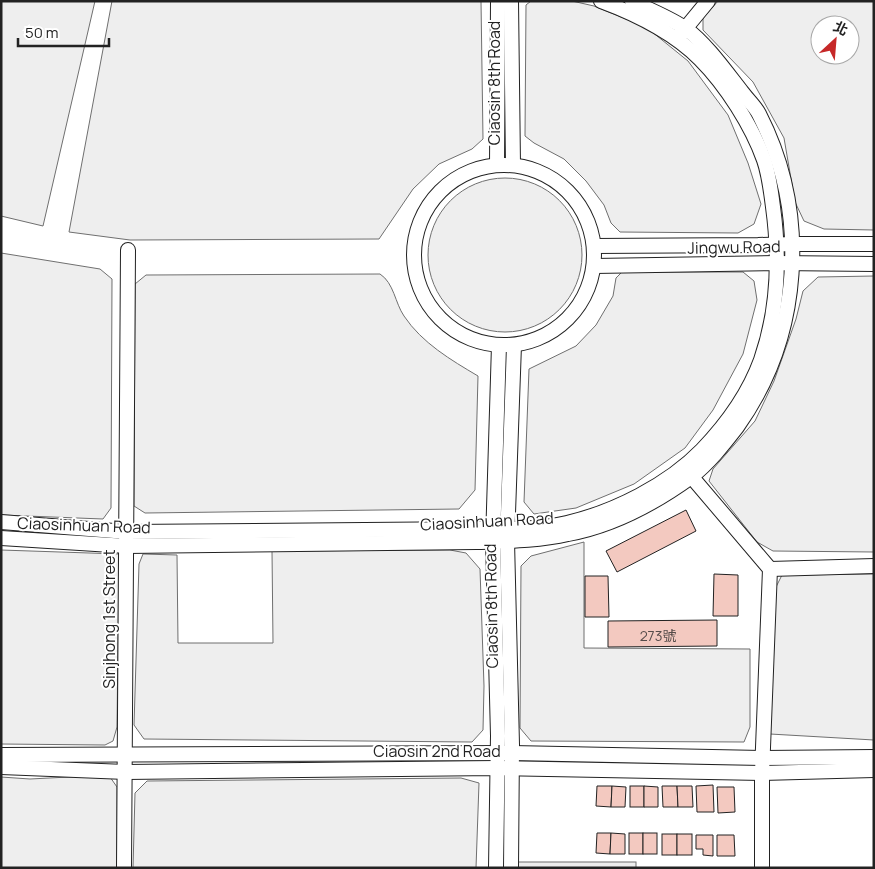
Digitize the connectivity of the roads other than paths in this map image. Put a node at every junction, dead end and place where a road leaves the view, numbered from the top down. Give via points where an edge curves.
1 (498, 1) edge
2 (511, 1) edge
3 (601, 1) edge
4 (632, 1) edge
5 (708, 1) edge
6 (681, 34) junction
7 (497, 165) junction
8 (513, 165) junction
9 (792, 244) junction
10 (874, 244) edge
11 (777, 245) junction
12 (594, 246) junction
13 (128, 250) dead end
14 (777, 263) junction
15 (792, 264) junction
16 (874, 264) edge
17 (594, 266) junction
18 (514, 344) junction
19 (499, 345) junction
20 (687, 471) junction
21 (1, 522) edge
22 (500, 535) junction
23 (1, 538) edge
24 (127, 539) junction
25 (874, 566) edge
26 (770, 569) junction
27 (505, 753) junction
28 (1, 755) edge
29 (126, 755) junction
30 (874, 757) edge
31 (762, 758) junction
32 (1, 767) edge
33 (497, 768) junction
34 (512, 768) junction
35 (874, 770) edge
36 (126, 772) junction
37 (762, 772) junction
38 (124, 868) edge
39 (496, 868) edge
40 (511, 868) edge
41 (762, 868) edge

1 - 7 street, Ciaosin 8th Road
2 - 8 street, Ciaosin 8th Road
3 - 6 street, Ciaosinhuan Road
4 - 6 street, Ciaosinhuan Road
5 - 6 street
6 - 9 street, Ciaosinhuan Road via 719,62 758,113 776,154 783,180
6 - 11 street, Ciaosinhuan Road via 747,122 764,160
7 - 8 street
7 - 19 street via 472,171 449,183 431,202 419,226 414,252 421,290 435,312 454,330 477,341
8 - 12 street via 542,173 568,191 586,216
9 - 10 street, Jingwu Road
9 - 11 street, Jingwu Road
9 - 15 street, Ciaosinhuan Road
11 - 12 street, Jingwu Road
11 - 14 street, Ciaosinhuan Road
12 - 17 street
13 - 24 street, Sinjhong 1st Street
14 - 15 street, Jingwu Road
14 - 17 street, Jingwu Road
14 - 20 street, Ciaosinhuan Road via 775,301 761,360 734,410
15 - 16 street, Jingwu Road
15 - 20 street, Ciaosinhuan Road via 789,303 782,334 766,377 746,413 714,456
17 - 18 street via 586,295 569,319 544,336
18 - 19 street
18 - 22 street, Ciaosin 8th Road
19 - 22 street, Ciaosin 8th Road
20 - 22 street, Ciaosinhuan Road via 632,512 596,527 567,535
20 - 26 street
21 - 24 street, Ciaosinhuan Road
22 - 24 street, Ciaosinhuan Road
22 - 27 street, Ciaosin 8th Road
23 - 24 street, Ciaosinhuan Road
24 - 29 street, Sinjhong 1st Street
25 - 26 street
26 - 31 street
27 - 29 street, Ciaosin 2nd Road
27 - 31 street, Ciaosin 2nd Road
27 - 33 street, Ciaosin 8th Road
27 - 34 street, Ciaosin 8th Road
28 - 29 street, Ciaosin 2nd Road
29 - 36 street, Sinjhong 1st Street
30 - 31 street, Ciaosin 2nd Road
31 - 37 street
32 - 36 street, Ciaosin 2nd Road
33 - 34 street, Ciaosin 2nd Road
33 - 36 street, Ciaosin 2nd Road
33 - 39 street, Ciaosin 8th Road
34 - 37 street, Ciaosin 2nd Road
34 - 40 street, Ciaosin 8th Road
35 - 37 street, Ciaosin 2nd Road
36 - 38 street, Sinjhong 1st Street
37 - 41 street

